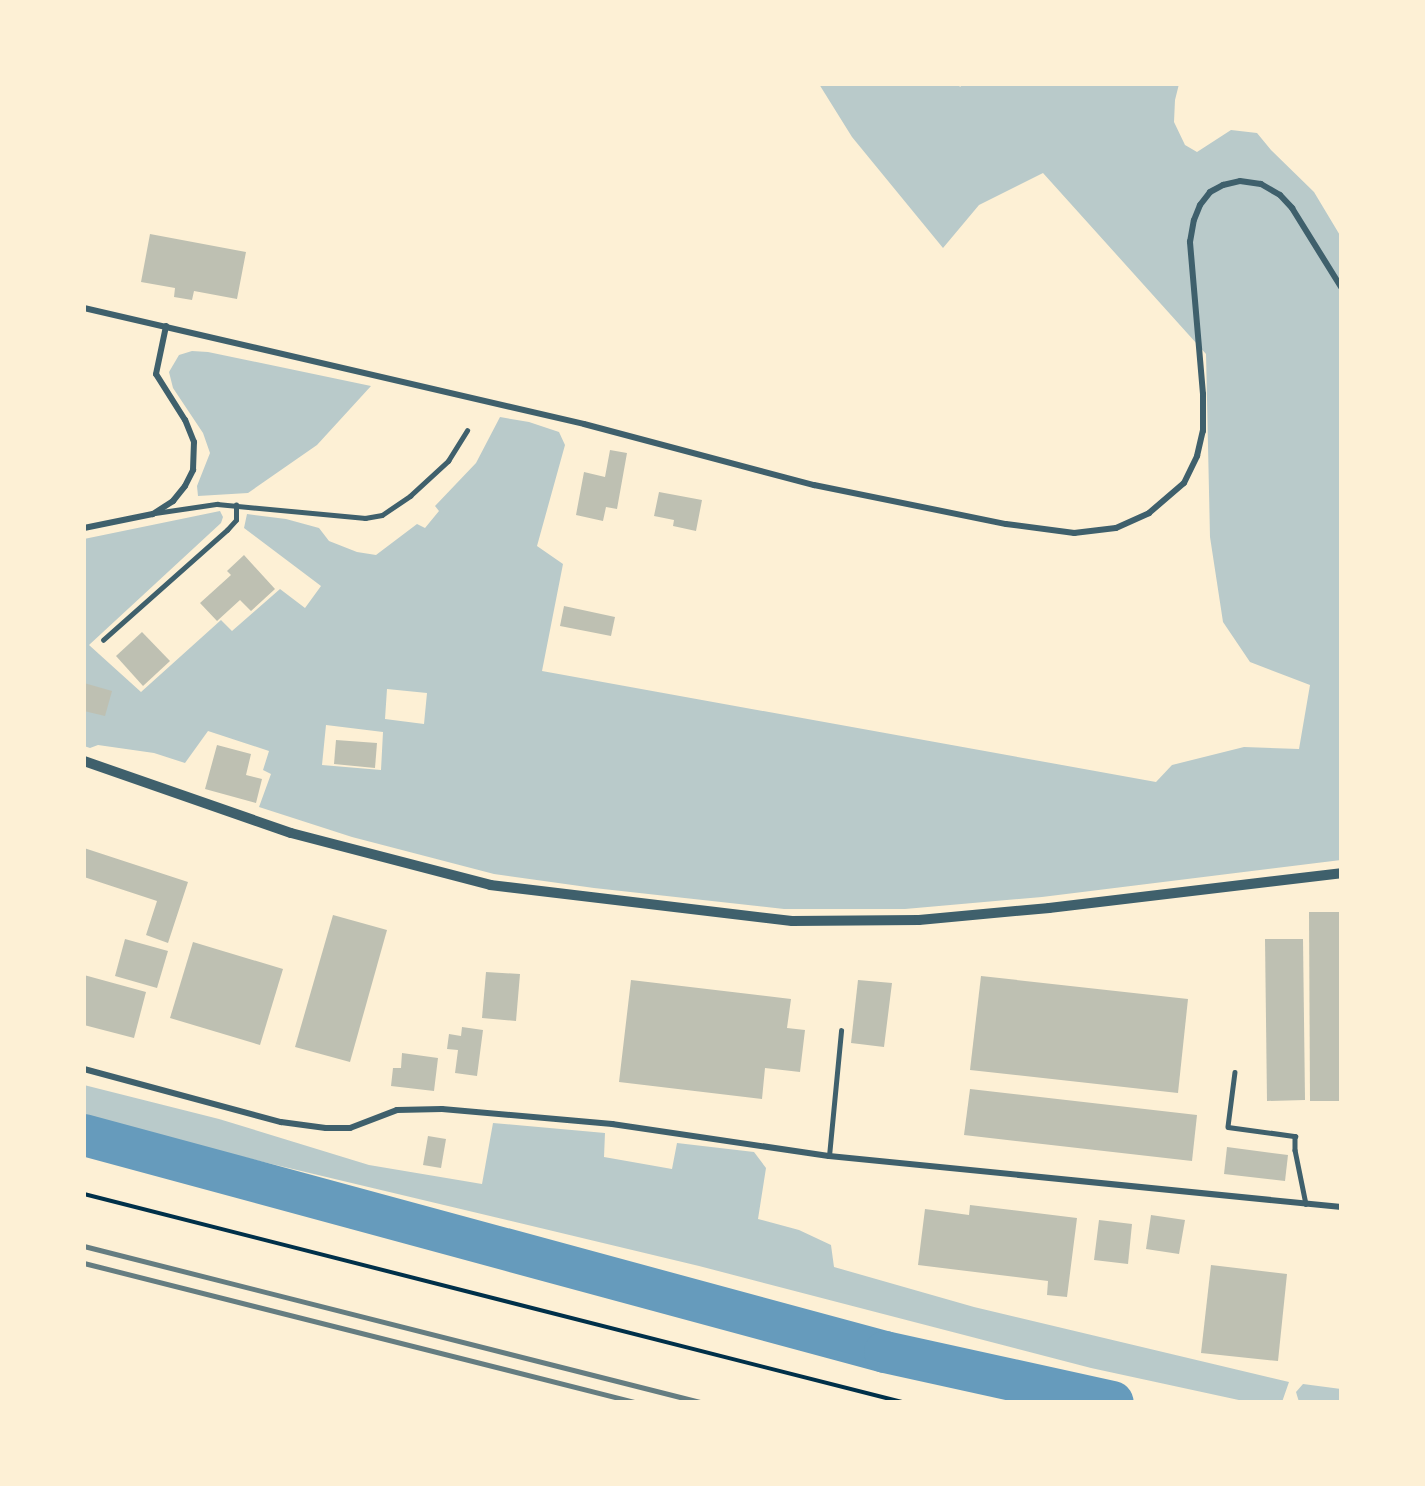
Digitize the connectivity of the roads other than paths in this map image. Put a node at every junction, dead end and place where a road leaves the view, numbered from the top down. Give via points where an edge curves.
1 (1341, 287) edge
2 (84, 308) edge
3 (166, 326) junction
4 (467, 430) dead end
5 (236, 505) junction
6 (153, 514) junction
7 (84, 528) edge
8 (103, 640) dead end
9 (84, 761) edge
10 (1341, 873) edge
11 (841, 1031) dead end
12 (84, 1069) edge
13 (1235, 1072) dead end
14 (829, 1156) junction
15 (1306, 1204) junction
16 (1341, 1207) edge

1 - 3 street via 1280,195 1261,184 1240,181 1210,192 1194,219 1190,242 1203,394 1203,431 1197,456 1184,483 1149,513 1116,528 1074,533 1006,524 814,485 563,419
2 - 3 street
3 - 6 street via 156,374 185,420 195,457 185,486 173,501
4 - 5 lane via 448,461 410,496 382,515 365,518
5 - 6 lane via 217,504
5 - 8 lane via 236,520 227,530
6 - 7 street
9 - 10 street via 291,833 490,885 792,921 919,920 1049,909
11 - 14 lane
12 - 14 street via 281,1122 326,1128 350,1128 397,1110 442,1109 612,1124
13 - 15 lane via 1228,1127 1296,1136 1295,1150
14 - 15 street
15 - 16 street

